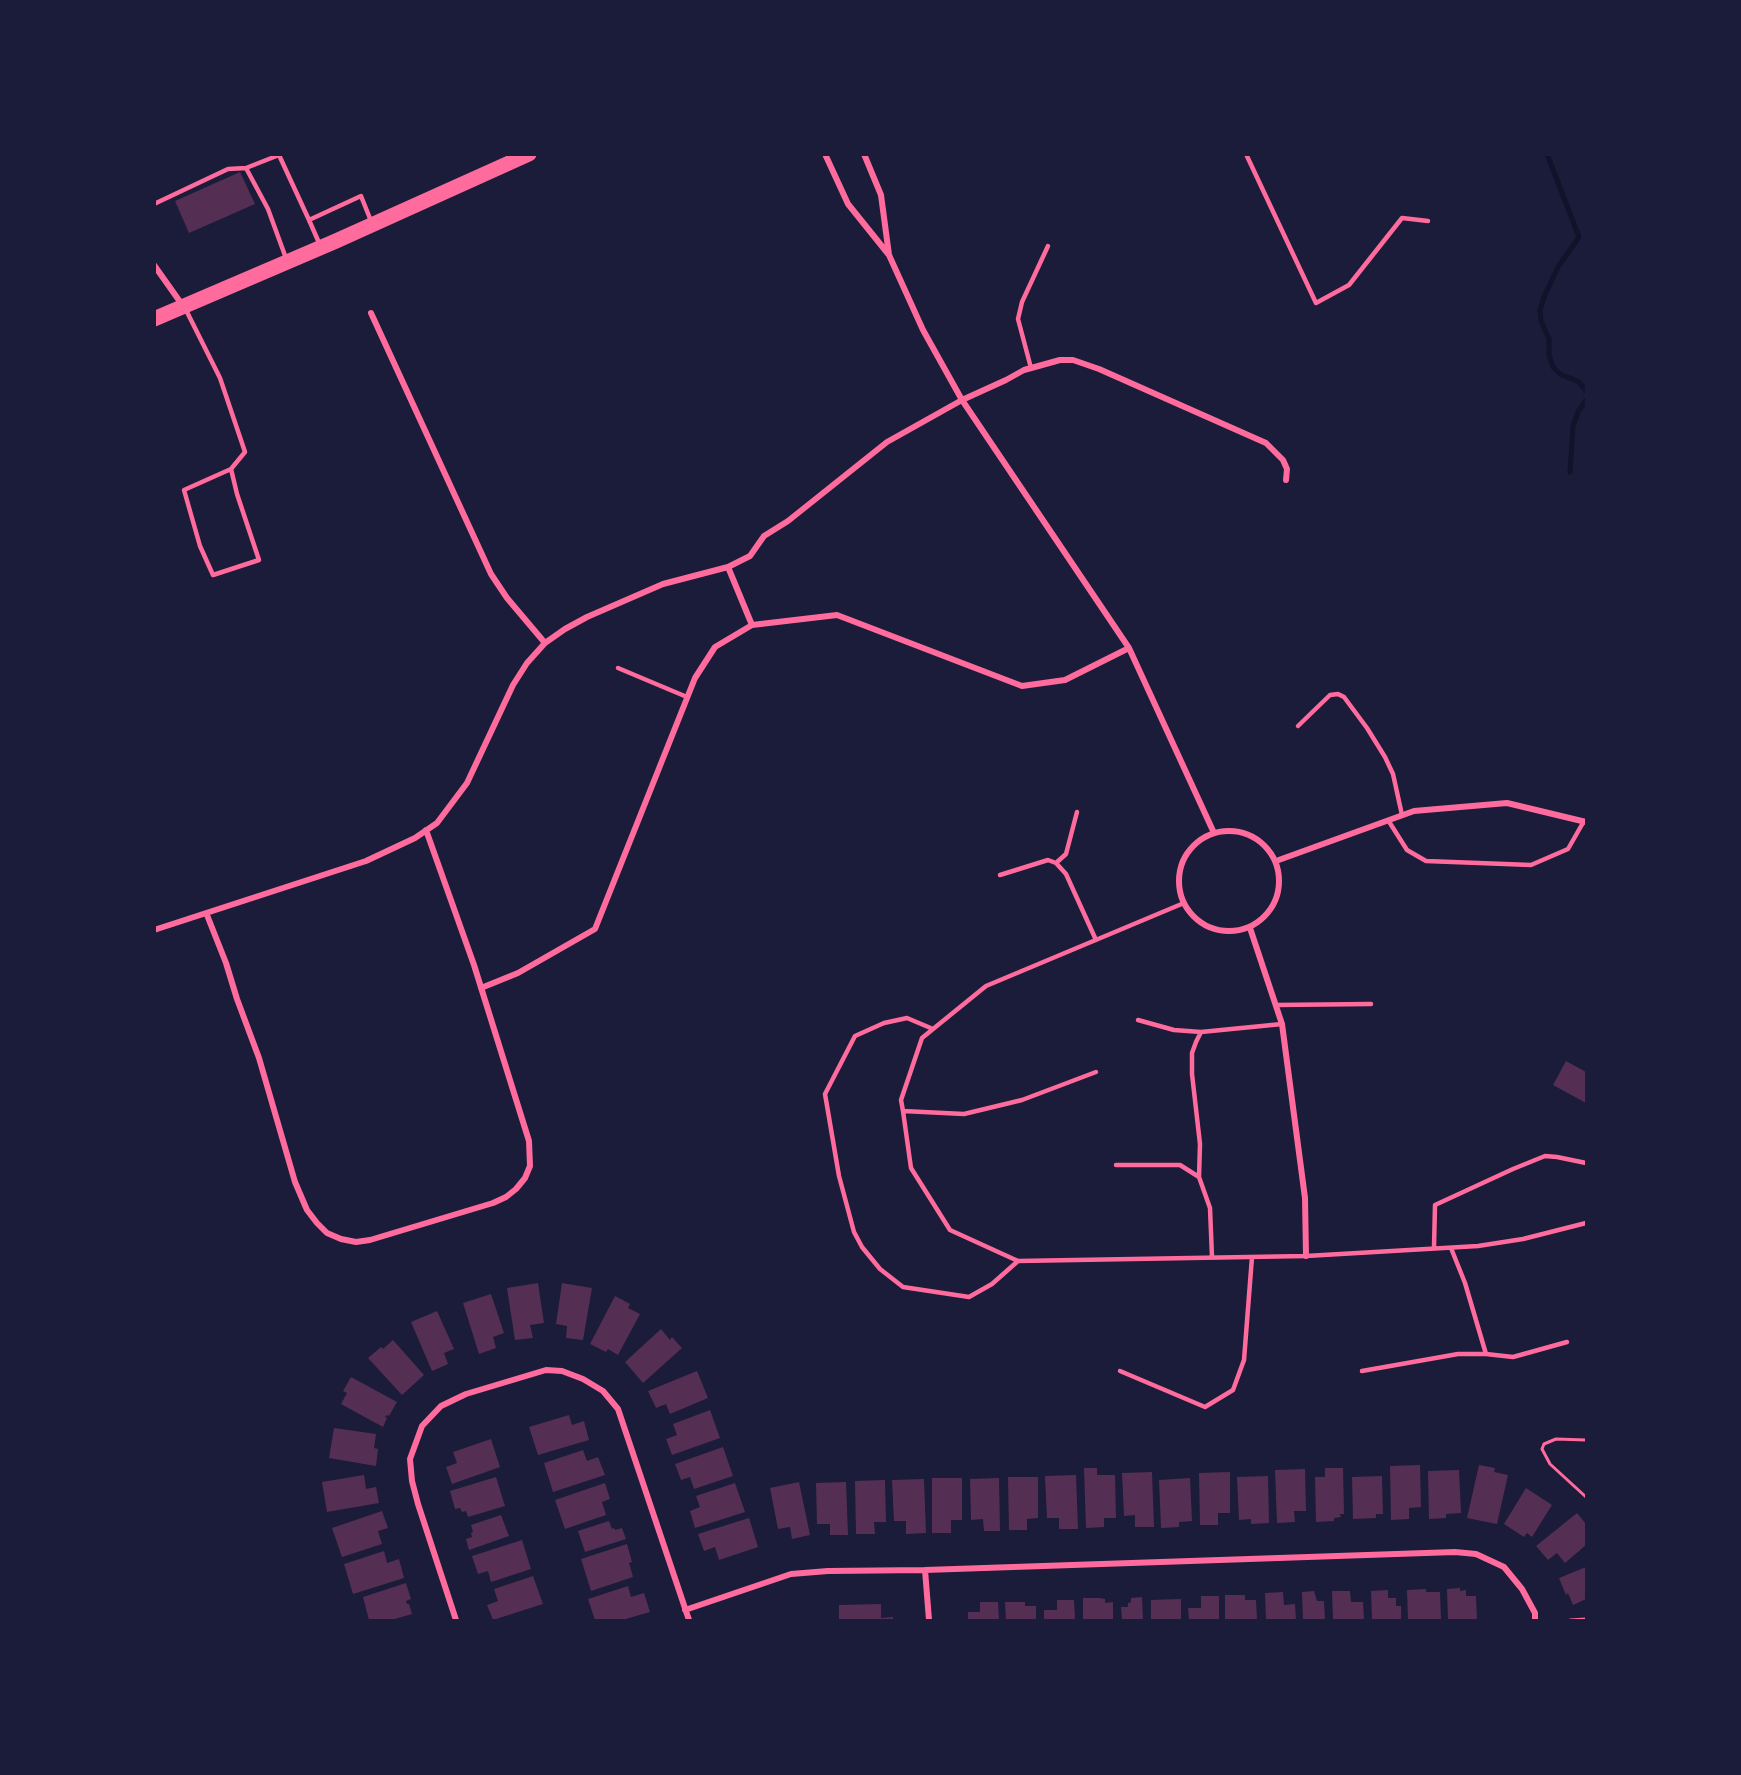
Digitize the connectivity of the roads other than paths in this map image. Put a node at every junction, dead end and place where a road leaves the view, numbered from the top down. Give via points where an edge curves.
1 (529, 154) edge
2 (825, 154) edge
3 (864, 154) edge
4 (1246, 154) edge
5 (279, 155) edge
6 (246, 168) junction
7 (154, 204) edge
8 (309, 220) junction
9 (1428, 221) dead end
10 (372, 224) junction
11 (1048, 246) dead end
12 (322, 247) junction
13 (890, 255) junction
14 (288, 262) junction
15 (154, 265) edge
16 (183, 306) junction
17 (371, 313) dead end
18 (154, 319) edge
19 (1031, 368) junction
20 (962, 400) junction
21 (231, 469) junction
22 (1286, 480) dead end
23 (728, 567) junction
24 (752, 625) junction
25 (545, 643) junction
26 (1130, 648) junction
27 (618, 668) dead end
28 (687, 697) junction
29 (1298, 726) dead end
30 (1077, 812) dead end
31 (1402, 815) junction
32 (1388, 820) junction
33 (1586, 822) edge
34 (426, 830) junction
35 (1214, 833) junction
36 (1276, 861) junction
37 (1056, 863) junction
38 (1000, 875) dead end
39 (1184, 903) junction
40 (207, 915) junction
41 (1250, 928) junction
42 (154, 930) edge
43 (1096, 940) junction
44 (481, 988) junction
45 (1371, 1004) dead end
46 (1276, 1005) junction
47 (1138, 1020) dead end
48 (1282, 1024) junction
49 (933, 1029) junction
50 (1201, 1032) junction
51 (1096, 1072) dead end
52 (903, 1111) junction
53 (1587, 1163) edge
54 (1116, 1165) dead end
55 (1199, 1177) junction
56 (1587, 1223) edge
57 (1434, 1247) junction
58 (1450, 1248) junction
59 (1306, 1256) junction
60 (1212, 1257) junction
61 (1252, 1257) junction
62 (1018, 1261) junction
63 (1567, 1342) dead end
64 (1486, 1354) junction
65 (1120, 1371) dead end
66 (1362, 1371) dead end
67 (925, 1570) junction
68 (685, 1610) junction
69 (456, 1620) edge
70 (689, 1620) edge
71 (929, 1620) edge
72 (1535, 1620) edge

1 - 10 main road
2 - 13 street via 848,204
3 - 13 street via 881,195
4 - 9 lane via 1316,303 1349,285 1402,218
5 - 6 lane
5 - 8 lane
6 - 7 lane via 228,169
6 - 14 lane via 268,209
8 - 10 lane via 361,196
8 - 12 lane
10 - 12 main road
11 - 19 lane via 1018,319
12 - 14 main road
13 - 20 street via 923,330
14 - 16 main road
15 - 16 street
16 - 18 main road
16 - 21 lane via 220,378 245,452
17 - 25 street via 490,574
19 - 20 street
19 - 22 street via 1073,360 1228,425 1276,451 1287,469
20 - 23 street via 872,452 764,536 750,556
20 - 26 street
21 - 21 lane via 184,490 213,575 258,560
23 - 24 street
23 - 25 street via 663,584 587,617
24 - 26 street via 837,615 1022,686 1065,680
24 - 28 street via 714,647
25 - 34 street via 513,685 468,783 437,823
26 - 35 street
27 - 28 lane
28 - 44 street via 594,929 518,973
29 - 31 lane via 1330,695 1344,697 1393,774
30 - 37 lane via 1066,854
31 - 32 street
31 - 33 street via 1507,803
32 - 33 lane via 1407,850 1426,861 1531,865 1568,849
32 - 36 street
34 - 40 street via 366,861
34 - 44 street
35 - 36 street via 1233,831 1251,835
35 - 39 street via 1196,844 1183,861 1179,882
36 - 41 street via 1280,887 1270,912
37 - 38 lane via 1048,860
37 - 43 lane via 1066,874
39 - 41 street via 1195,919 1212,929 1231,932
39 - 43 lane
40 - 42 street
40 - 44 street via 259,1058 295,1182 316,1223 340,1239 370,1240 493,1203 511,1193 525,1178 530,1166 530,1142
41 - 46 street
43 - 49 lane via 986,986
45 - 46 lane
46 - 48 street
47 - 50 lane via 1174,1030
48 - 50 lane
48 - 59 street via 1305,1198
49 - 52 lane via 922,1038 901,1100
49 - 62 lane via 907,1018 855,1036 825,1094 854,1232 880,1269 903,1287 969,1297 992,1284
50 - 55 lane via 1192,1053
51 - 52 lane via 1022,1100 964,1114
52 - 62 lane via 911,1168 950,1230
53 - 57 lane via 1545,1156 1435,1205
54 - 55 lane via 1180,1165
55 - 60 lane via 1210,1208
56 - 58 lane via 1523,1239
57 - 58 lane
57 - 59 lane
58 - 64 lane via 1465,1282
59 - 61 lane
60 - 61 lane
60 - 62 lane
61 - 65 lane via 1244,1360 1233,1390 1205,1407
63 - 64 lane via 1514,1357
64 - 66 lane via 1458,1354
67 - 68 street via 791,1574
67 - 71 street
67 - 72 street via 1476,1554 1504,1567 1522,1589
68 - 69 street via 618,1409 584,1379 546,1370 466,1394 441,1406 422,1426 410,1459 418,1504
68 - 70 street

